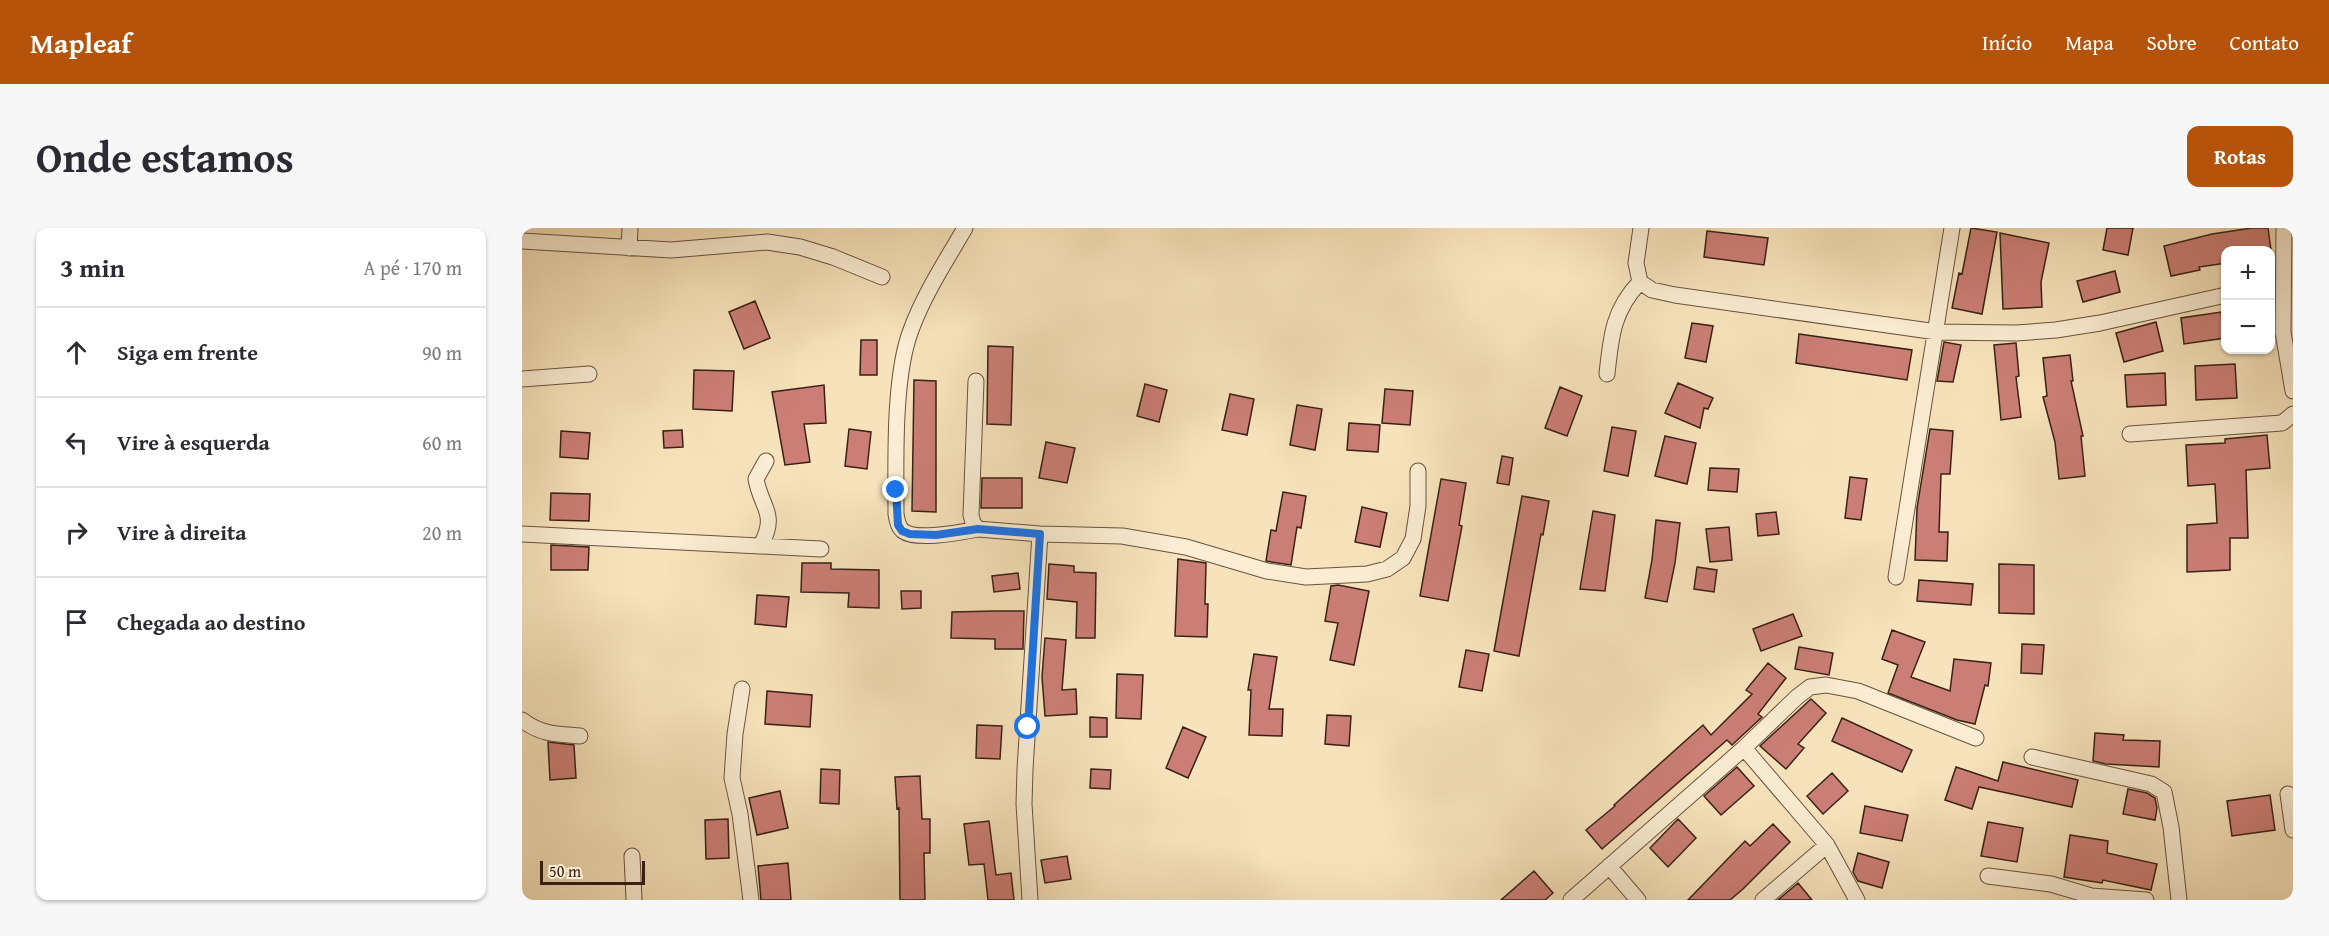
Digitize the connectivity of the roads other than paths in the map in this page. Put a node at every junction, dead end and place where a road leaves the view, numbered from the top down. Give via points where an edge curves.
1 (630, 228) edge
2 (965, 228) edge
3 (1641, 228) edge
4 (1952, 228) edge
5 (2284, 228) edge
6 (522, 241) edge
7 (629, 248) junction
8 (882, 277) dead end
9 (1640, 282) junction
10 (2282, 284) edge
11 (2221, 296) edge
12 (1937, 332) junction
13 (589, 374) dead end
14 (1607, 374) dead end
15 (522, 379) edge
16 (976, 381) dead end
17 (2293, 391) edge
18 (2293, 414) edge
19 (2130, 434) dead end
20 (766, 461) dead end
21 (1418, 471) dead end
22 (978, 529) junction
23 (522, 534) edge
24 (1040, 534) junction
25 (761, 545) junction
26 (821, 549) dead end
27 (1896, 577) dead end
28 (742, 689) dead end
29 (522, 720) edge
30 (580, 736) dead end
31 (1976, 738) dead end
32 (1743, 748) junction
33 (2032, 757) dead end
34 (2288, 794) dead end
35 (2293, 830) edge
36 (1827, 845) junction
37 (632, 856) dead end
38 (1609, 866) junction
39 (1988, 876) dead end
40 (634, 900) edge
41 (751, 900) edge
42 (1030, 900) edge
43 (1571, 900) edge
44 (1638, 900) edge
45 (1763, 900) edge
46 (1857, 900) edge
47 (2146, 900) edge
48 (2179, 900) edge

1 - 7 street
2 - 22 street via 931,286 905,351 899,393 896,514 902,531 910,534
3 - 9 street via 1636,263
4 - 12 street
5 - 10 street
6 - 7 street
7 - 8 street via 671,250 767,242 833,257
9 - 12 street via 1675,296
9 - 14 street via 1625,297 1617,317
10 - 17 street via 2283,332
11 - 12 street via 2056,330
12 - 27 street
13 - 15 street
16 - 22 street via 971,515
18 - 19 street via 2282,423
20 - 25 street via 756,478 769,521
21 - 24 street via 1413,539 1403,558 1387,569 1367,574 1306,577 1186,547 1122,536
22 - 24 street
23 - 25 street
24 - 42 street via 1024,804
25 - 26 street
28 - 41 street via 732,778
29 - 30 street via 535,730
31 - 32 street via 1858,691 1826,685 1810,687
32 - 36 street
32 - 38 street
33 - 48 street via 2151,784 2164,792
34 - 35 street
36 - 45 street
36 - 46 street
37 - 40 street
38 - 43 street
38 - 44 street
39 - 47 street via 2051,884 2091,896

